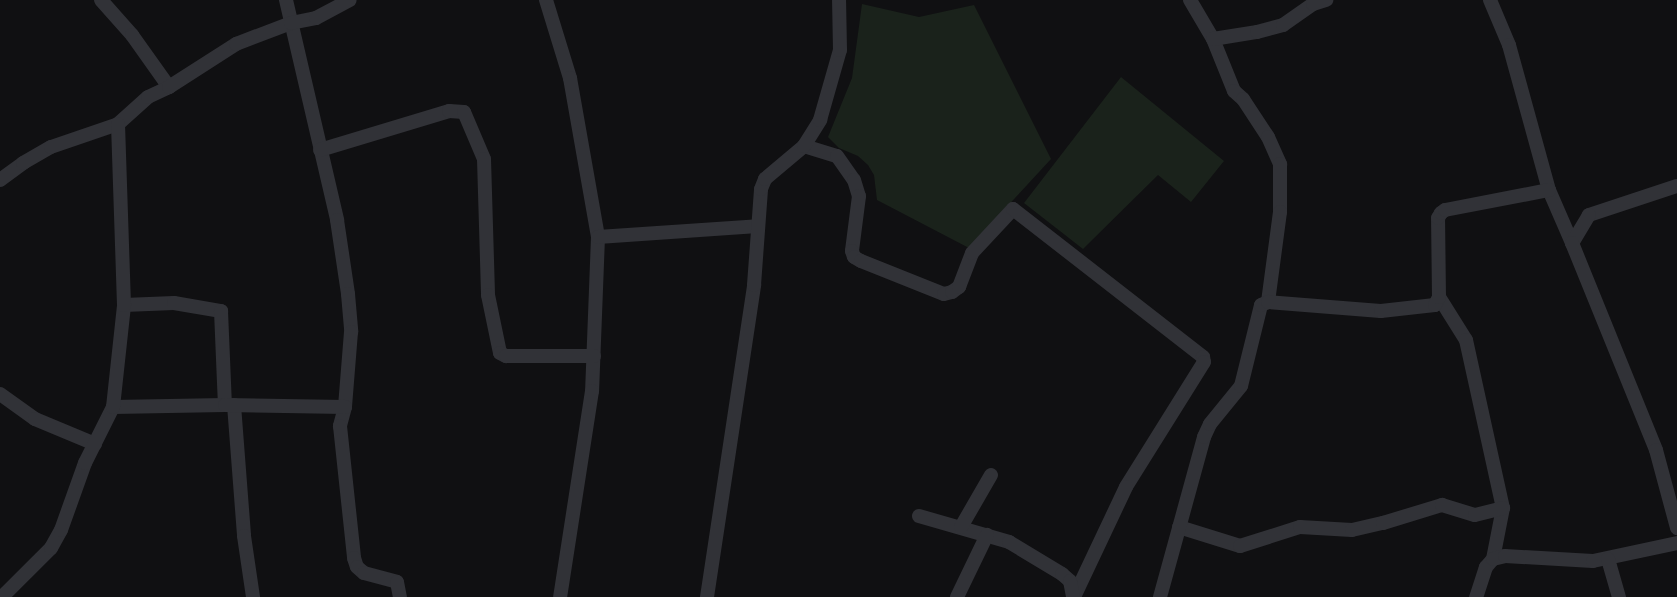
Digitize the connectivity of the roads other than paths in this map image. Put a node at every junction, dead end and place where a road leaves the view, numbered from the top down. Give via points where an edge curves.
1 (101, 0) edge
2 (286, 0) edge
3 (350, 0) edge
4 (546, 0) edge
5 (838, 0) edge
6 (1190, 0) edge
7 (1326, 0) edge
8 (1490, 0) edge
9 (291, 23) junction
10 (1213, 39) junction
11 (169, 87) junction
12 (118, 124) junction
13 (804, 146) junction
14 (320, 150) junction
15 (0, 180) edge
16 (1677, 186) edge
17 (1548, 190) junction
18 (758, 226) junction
19 (598, 237) junction
20 (1572, 243) junction
21 (1439, 297) junction
22 (1268, 302) junction
23 (124, 305) junction
24 (594, 356) junction
25 (0, 394) edge
26 (230, 405) junction
27 (113, 407) junction
28 (345, 407) junction
29 (95, 444) junction
30 (991, 475) dead end
31 (1503, 508) junction
32 (919, 516) dead end
33 (961, 527) junction
34 (1179, 527) junction
35 (1677, 528) edge
36 (987, 535) junction
37 (1677, 543) edge
38 (1493, 559) junction
39 (1608, 559) junction
40 (2, 597) edge
41 (252, 597) edge
42 (400, 597) edge
43 (560, 597) edge
44 (707, 597) edge
45 (957, 597) edge
46 (1073, 597) edge
47 (1160, 597) edge
48 (1476, 597) edge
49 (1619, 597) edge

1 - 11 street
2 - 9 street
3 - 9 street via 316,18
4 - 19 street via 570,78
5 - 13 street via 840,50 836,71 820,120
6 - 10 street
7 - 10 street via 1313,4 1283,25
8 - 17 street via 1509,45
9 - 11 street via 236,44
9 - 14 street
10 - 22 street via 1234,91 1268,137 1280,164 1280,212
11 - 12 street via 148,97
12 - 15 street via 51,147
12 - 23 street
13 - 18 street via 765,179
13 - 46 street via 837,156 854,180 859,196 852,251 861,261 944,294 952,292 959,287 972,253 1013,209 1203,357 1126,487
14 - 24 street via 449,111 464,112 484,159 488,295 500,353
14 - 28 street via 337,220 350,313
16 - 20 street via 1588,215
17 - 20 street
17 - 21 street via 1444,210 1438,218
18 - 19 street
18 - 44 street via 752,297
19 - 24 street
20 - 35 street via 1656,450
21 - 22 street via 1425,307 1381,311
21 - 31 street via 1466,340
22 - 34 street via 1262,305 1241,386 1204,437
23 - 26 street via 174,303 221,311
23 - 27 street
24 - 43 street via 589,414
25 - 29 street via 35,419
26 - 27 street
26 - 28 street
26 - 41 street
27 - 29 street
28 - 42 street via 341,445 354,558 364,573 397,582
29 - 40 street via 51,548
30 - 33 street
31 - 34 street via 1475,515 1442,505 1352,530 1300,526 1240,546
31 - 38 street
32 - 33 street
33 - 36 street
34 - 47 street
36 - 45 street
36 - 46 street via 1009,542 1062,574 1070,581
37 - 39 street
38 - 39 street
38 - 48 street via 1486,567
39 - 49 street

